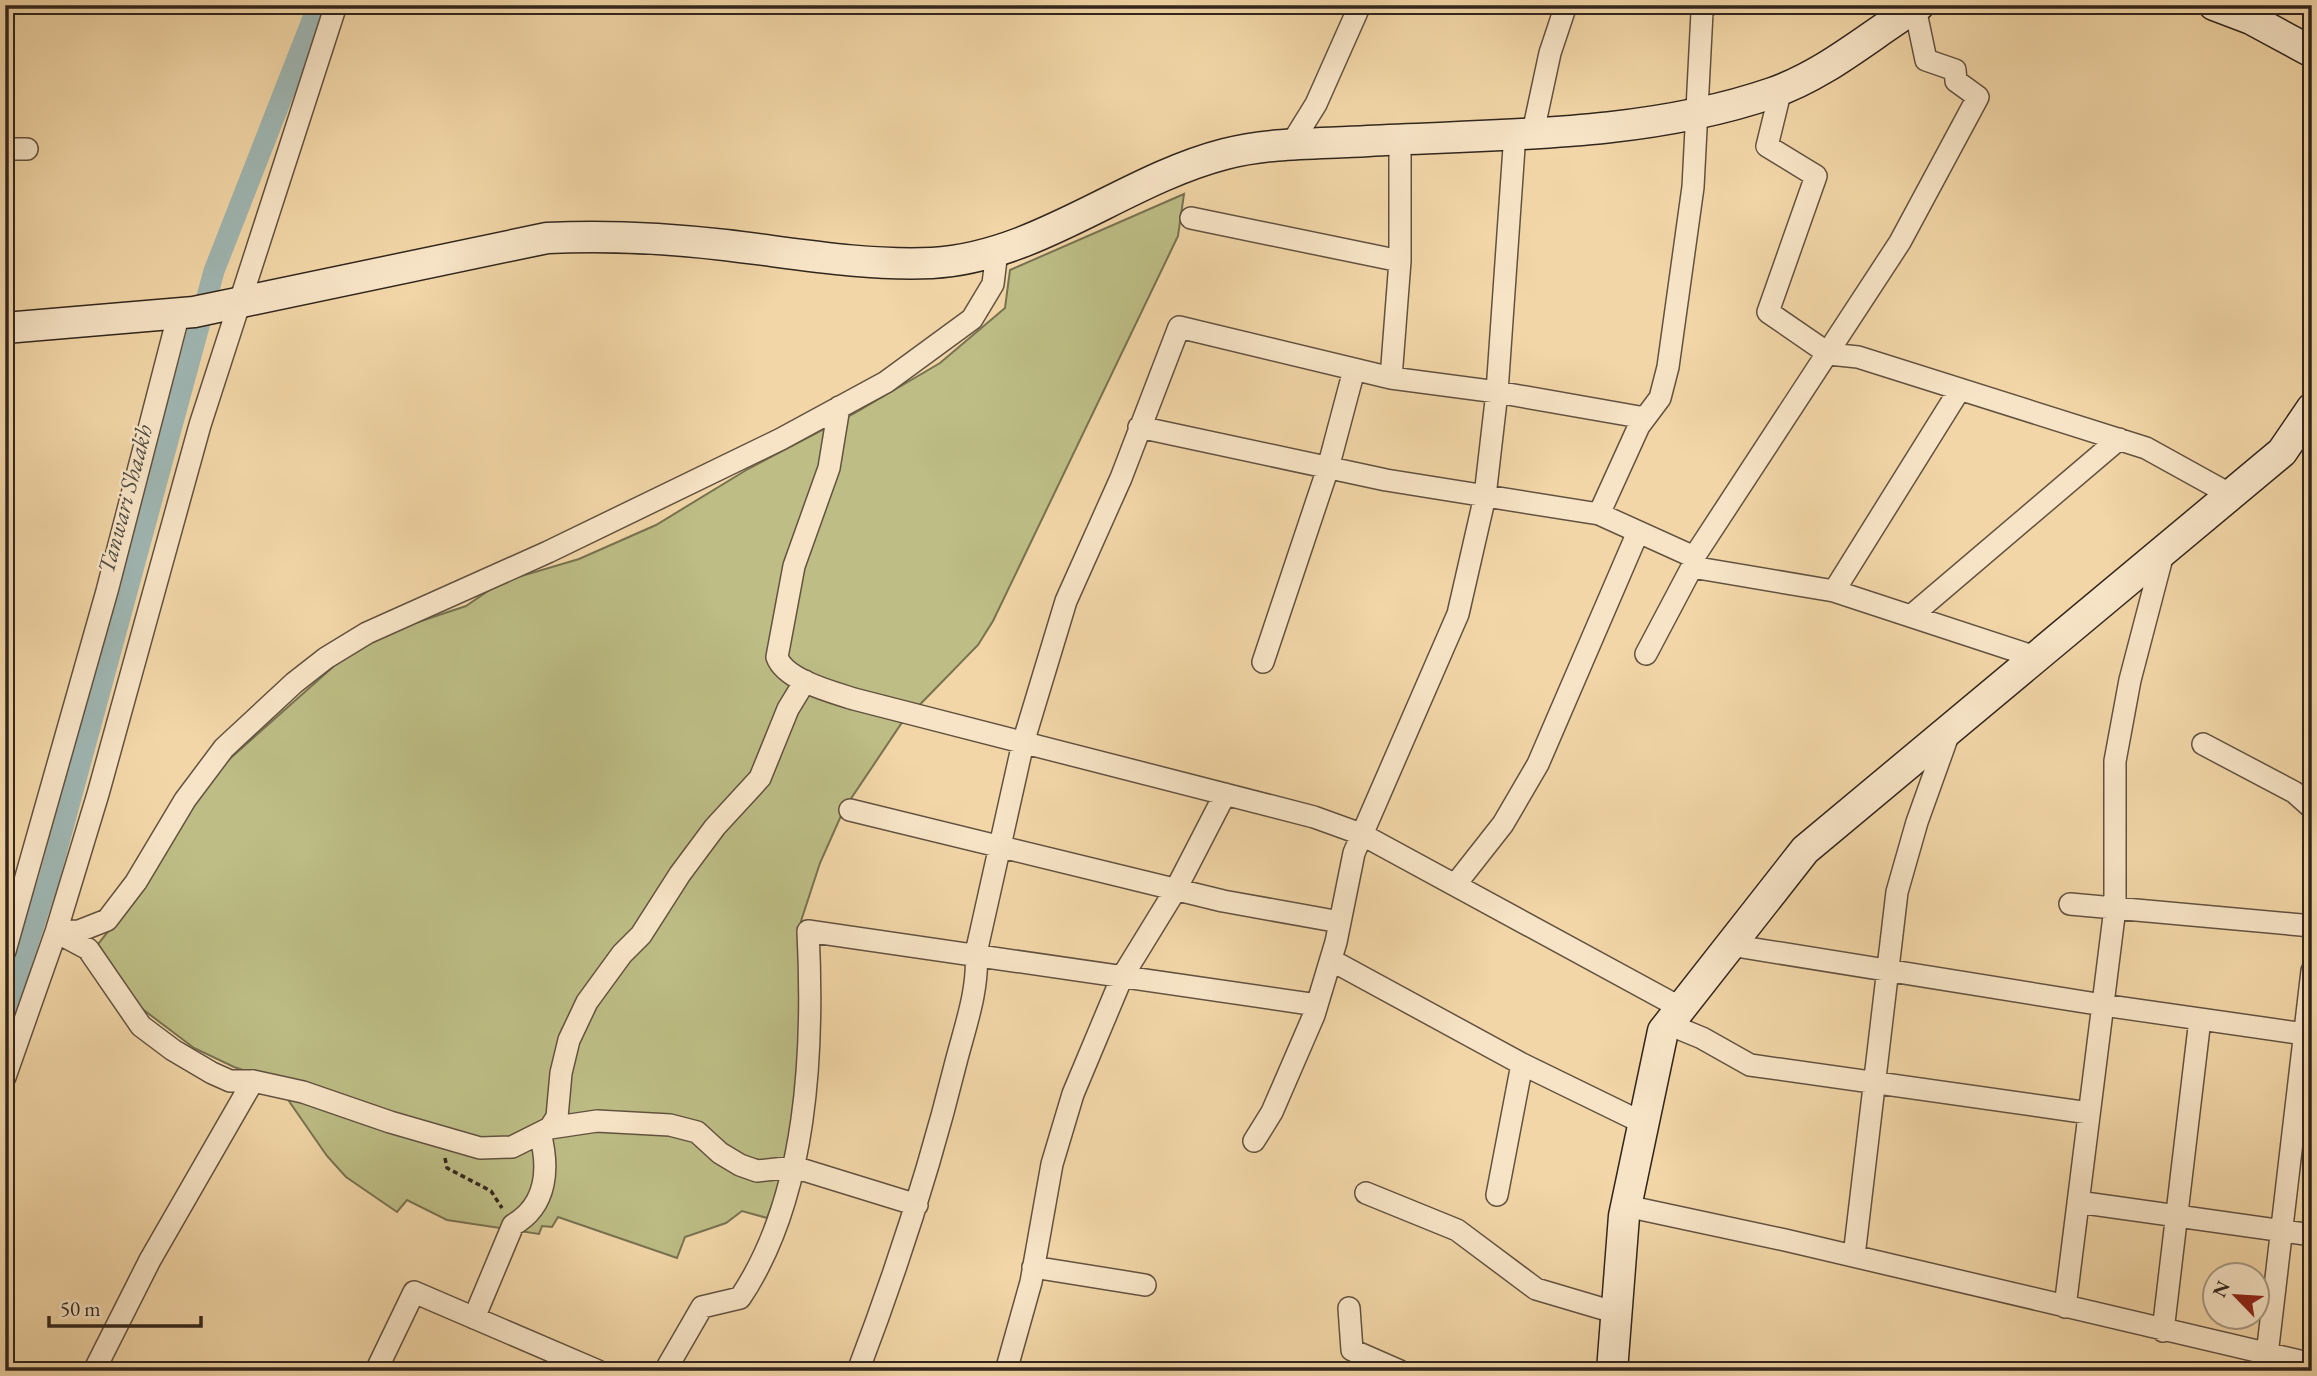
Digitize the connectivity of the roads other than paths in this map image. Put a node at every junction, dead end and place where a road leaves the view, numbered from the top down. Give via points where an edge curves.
1 (336, 5) edge
2 (1360, 5) edge
3 (1566, 5) edge
4 (1707, 5) edge
5 (2214, 5) edge
6 (1917, 6) edge
7 (2312, 52) edge
8 (1781, 89) junction
9 (1698, 112) junction
10 (1524, 132) junction
11 (1400, 139) junction
12 (1290, 146) junction
13 (5, 149) edge
14 (27, 149) dead end
15 (1191, 218) dead end
16 (997, 251) junction
17 (1400, 261) junction
18 (232, 303) junction
19 (186, 313) junction
20 (5, 328) edge
21 (1829, 354) junction
22 (1354, 370) junction
23 (1391, 378) junction
24 (1960, 389) junction
25 (1497, 392) junction
26 (839, 407) junction
27 (2312, 408) edge
28 (1645, 418) junction
29 (1139, 427) junction
30 (2119, 439) junction
31 (1328, 468) junction
32 (2231, 495) junction
33 (1485, 496) junction
34 (1599, 514) junction
35 (1638, 532) junction
36 (2164, 550) junction
37 (1693, 562) junction
38 (1833, 591) junction
39 (1911, 616) junction
40 (1646, 654) dead end
41 (2035, 657) junction
42 (1263, 662) dead end
43 (805, 681) junction
44 (1951, 727) junction
45 (1023, 743) junction
46 (2203, 744) dead end
47 (1225, 794) junction
48 (2312, 808) edge
49 (850, 810) dead end
50 (1361, 834) junction
51 (999, 846) junction
52 (1455, 885) junction
53 (1176, 889) junction
54 (2070, 904) dead end
55 (2115, 908) junction
56 (1340, 922) junction
57 (2312, 926) edge
58 (56, 932) junction
59 (1730, 945) junction
60 (5, 951) edge
61 (976, 956) junction
62 (1331, 960) junction
63 (1889, 971) junction
64 (2312, 971) edge
65 (1122, 977) junction
66 (1317, 1005) junction
67 (2103, 1005) junction
68 (1675, 1016) junction
69 (2200, 1019) junction
70 (2308, 1034) edge
71 (1522, 1064) junction
72 (5, 1077) edge
73 (253, 1081) junction
74 (1876, 1081) junction
75 (2089, 1114) junction
76 (1643, 1123) junction
77 (545, 1130) junction
78 (1254, 1140) dead end
79 (794, 1167) junction
80 (1366, 1193) dead end
81 (1497, 1195) dead end
82 (2078, 1202) junction
83 (917, 1205) junction
84 (1626, 1206) junction
85 (2177, 1216) junction
86 (2282, 1231) junction
87 (2312, 1235) edge
88 (1854, 1256) junction
89 (1033, 1267) junction
90 (1144, 1285) dead end
91 (2065, 1307) junction
92 (1349, 1308) dead end
93 (1617, 1314) junction
94 (474, 1318) junction
95 (2163, 1331) junction
96 (2267, 1355) junction
97 (2305, 1366) edge
98 (1398, 1370) edge
99 (94, 1371) edge
100 (376, 1371) edge
101 (598, 1371) edge
102 (665, 1371) edge
103 (858, 1371) edge
104 (1006, 1371) edge
105 (1612, 1371) edge

1 - 18 street
2 - 12 street via 1316,104
3 - 10 street
4 - 9 street via 1702,12
5 - 7 street
6 - 8 street via 1823,71
6 - 21 street via 1926,60 1955,70 1956,81 1978,97 1900,242
8 - 9 street
8 - 21 street via 1767,146 1816,176 1768,313
9 - 10 street via 1653,121
9 - 28 street via 1693,187 1668,367 1660,398
10 - 11 street
10 - 25 street
11 - 12 street
11 - 17 street
12 - 16 street via 1224,154 1182,169
13 - 14 street
15 - 17 street
16 - 18 street via 972,259 896,263 647,237 547,238
16 - 26 street via 993,284 972,319 886,382
17 - 23 street
18 - 19 street
18 - 58 street via 146,629
19 - 20 street
19 - 60 street
21 - 24 street via 1858,357
21 - 37 street
22 - 23 street
22 - 29 street via 1179,327
22 - 31 street
23 - 25 street
24 - 30 street
24 - 38 street
25 - 28 street
25 - 33 street
26 - 43 street via 829,468 797,552 777,657 779,664
26 - 58 street via 548,552 366,633 326,658 224,748 107,920 79,931
27 - 32 street via 2282,452
28 - 34 street
29 - 31 street
29 - 45 street via 1066,601
30 - 32 street via 2146,448
30 - 39 street
31 - 33 street
31 - 42 street
32 - 36 street
33 - 34 street
33 - 50 street via 1458,614
34 - 35 street
35 - 37 street
35 - 52 street via 1538,764 1503,824
36 - 41 street
36 - 55 street via 2130,680 2115,761
37 - 38 street
37 - 40 street
38 - 39 street
39 - 41 street
41 - 44 street
43 - 45 street via 854,699
43 - 77 street via 788,709 760,778 715,827 641,935 587,1002 569,1040 557,1117
44 - 59 street via 1805,850
44 - 63 street via 1897,892
45 - 47 street
45 - 51 street
46 - 48 street via 2294,792
47 - 50 street
47 - 53 street
49 - 51 street
50 - 52 street
50 - 56 street
51 - 53 street
51 - 61 street
52 - 68 street
53 - 56 street
53 - 65 street
54 - 55 street
55 - 57 street
55 - 67 street
56 - 62 street
58 - 72 street
58 - 73 street via 88,949 141,1026 173,1050 230,1081
59 - 63 street
59 - 68 street
61 - 65 street
61 - 79 street via 808,931 812,1014
61 - 83 street via 976,982
62 - 66 street
62 - 71 street
63 - 67 street
63 - 74 street
64 - 70 street
65 - 66 street
65 - 89 street via 1073,1094 1052,1164
66 - 78 street via 1272,1112
67 - 69 street
67 - 75 street
68 - 74 street via 1702,1038 1750,1065
68 - 76 street via 1663,1031
69 - 70 street
69 - 85 street
70 - 86 street
71 - 76 street
71 - 81 street
73 - 77 street via 480,1147 512,1147
73 - 99 street via 150,1259
74 - 75 street
74 - 88 street
75 - 82 street
76 - 84 street
77 - 79 street via 597,1121 670,1125 697,1132 720,1153 757,1171
77 - 94 street via 545,1180 528,1216 513,1224
79 - 83 street
79 - 102 street via 761,1266 740,1298 702,1307
80 - 93 street via 1457,1230 1536,1289
82 - 85 street
82 - 91 street
83 - 103 street
84 - 88 street
84 - 93 street
85 - 86 street
85 - 95 street
86 - 87 street
86 - 96 street
88 - 91 street
89 - 90 street
89 - 104 street
91 - 95 street
92 - 98 street via 1352,1350
93 - 105 street
94 - 100 street via 414,1292
94 - 101 street
95 - 96 street
96 - 97 street

